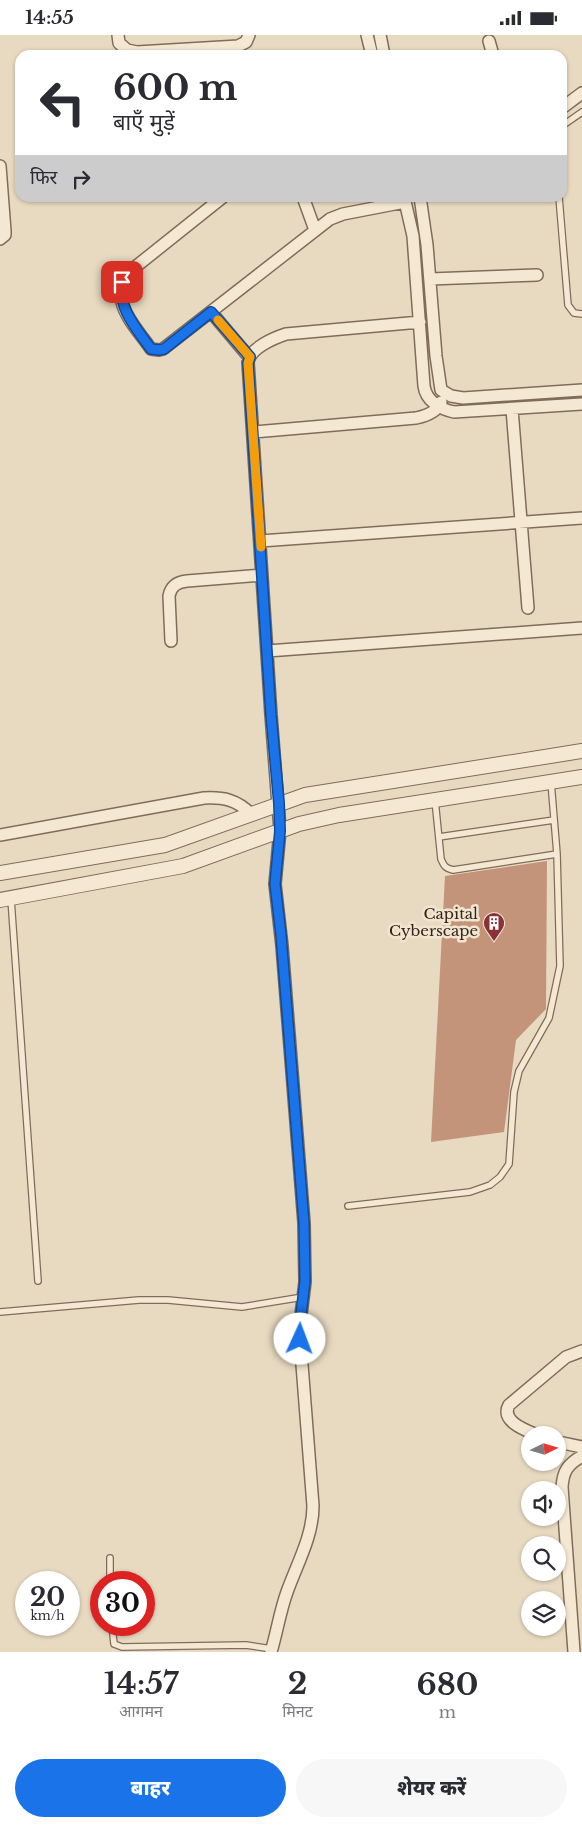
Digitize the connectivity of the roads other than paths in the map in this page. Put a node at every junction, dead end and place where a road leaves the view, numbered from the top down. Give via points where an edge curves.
1 (118, 35) edge
2 (249, 35) edge
3 (368, 35) edge
4 (380, 35) edge
5 (490, 41) dead end
6 (127, 50) edge
7 (171, 50) edge
8 (371, 50) edge
9 (383, 50) edge
10 (492, 50) edge
11 (582, 93) edge
12 (567, 104) edge
13 (582, 112) edge
14 (567, 122) edge
15 (0, 166) edge
16 (217, 202) edge
17 (305, 202) edge
18 (396, 202) edge
19 (405, 202) edge
20 (421, 202) edge
21 (559, 202) edge
22 (315, 230) junction
23 (0, 239) edge
24 (537, 275) dead end
25 (430, 279) junction
26 (211, 312) junction
27 (582, 314) edge
28 (420, 323) junction
29 (250, 357) junction
30 (582, 390) edge
31 (445, 394) junction
32 (582, 404) edge
33 (439, 407) junction
34 (512, 409) junction
35 (253, 432) junction
36 (582, 518) edge
37 (522, 523) junction
38 (260, 541) junction
39 (262, 575) junction
40 (528, 608) dead end
41 (582, 629) edge
42 (171, 641) dead end
43 (267, 651) junction
44 (582, 751) edge
45 (582, 777) edge
46 (551, 782) junction
47 (434, 800) junction
48 (279, 803) junction
49 (251, 814) junction
50 (554, 820) junction
51 (280, 831) junction
52 (0, 835) edge
53 (439, 837) junction
54 (557, 854) junction
55 (0, 873) edge
56 (6, 899) edge
57 (348, 1206) dead end
58 (38, 1281) dead end
59 (303, 1297) junction
60 (0, 1312) edge
61 (582, 1351) edge
62 (521, 1426) edge
63 (566, 1443) edge
64 (582, 1447) edge
65 (582, 1456) edge
66 (110, 1557) dead end
67 (110, 1571) edge
68 (113, 1636) edge
69 (271, 1651) edge
70 (574, 1652) edge

1 - 6 street via 119,43
2 - 7 street via 246,42 238,46
3 - 8 street
4 - 9 street
5 - 10 street
11 - 12 street
13 - 14 lane
15 - 23 street via 5,231
16 - 26 street via 134,268 121,288 125,311 151,349 164,349
17 - 22 street
18 - 22 street via 343,214
19 - 28 street
20 - 25 street
21 - 27 lane via 568,305 574,313
22 - 26 street
24 - 25 street
25 - 31 street via 439,384
26 - 29 street
28 - 29 street via 295,332 273,339
28 - 33 street via 424,390
29 - 35 street
30 - 31 street via 463,398
31 - 33 street
32 - 34 street
33 - 34 street via 463,413
33 - 35 street via 429,415 416,418
34 - 37 street
35 - 38 street
36 - 37 street
37 - 38 street
37 - 40 street
38 - 39 street
39 - 42 street via 176,584 169,596
39 - 43 street
41 - 43 street
43 - 48 street
44 - 48 street via 305,795
45 - 46 street
46 - 47 street
46 - 50 lane
47 - 51 street via 339,815
47 - 53 lane
48 - 49 street
48 - 51 street
49 - 52 street via 236,801 204,798
49 - 55 street via 160,846
50 - 53 lane
50 - 54 lane
51 - 56 street via 183,866
51 - 59 street via 275,884 304,1223
53 - 54 lane via 441,859 444,866 453,870
54 - 57 lane via 560,966 549,1018 519,1071 508,1164 490,1185 470,1192
56 - 58 lane
59 - 60 lane via 242,1307 139,1300
59 - 69 street via 300,1339 313,1513
61 - 62 street via 566,1357 509,1405 507,1416
63 - 64 street
65 - 70 street via 565,1470 562,1487
66 - 67 lane
68 - 69 lane via 114,1644 122,1647 237,1645

